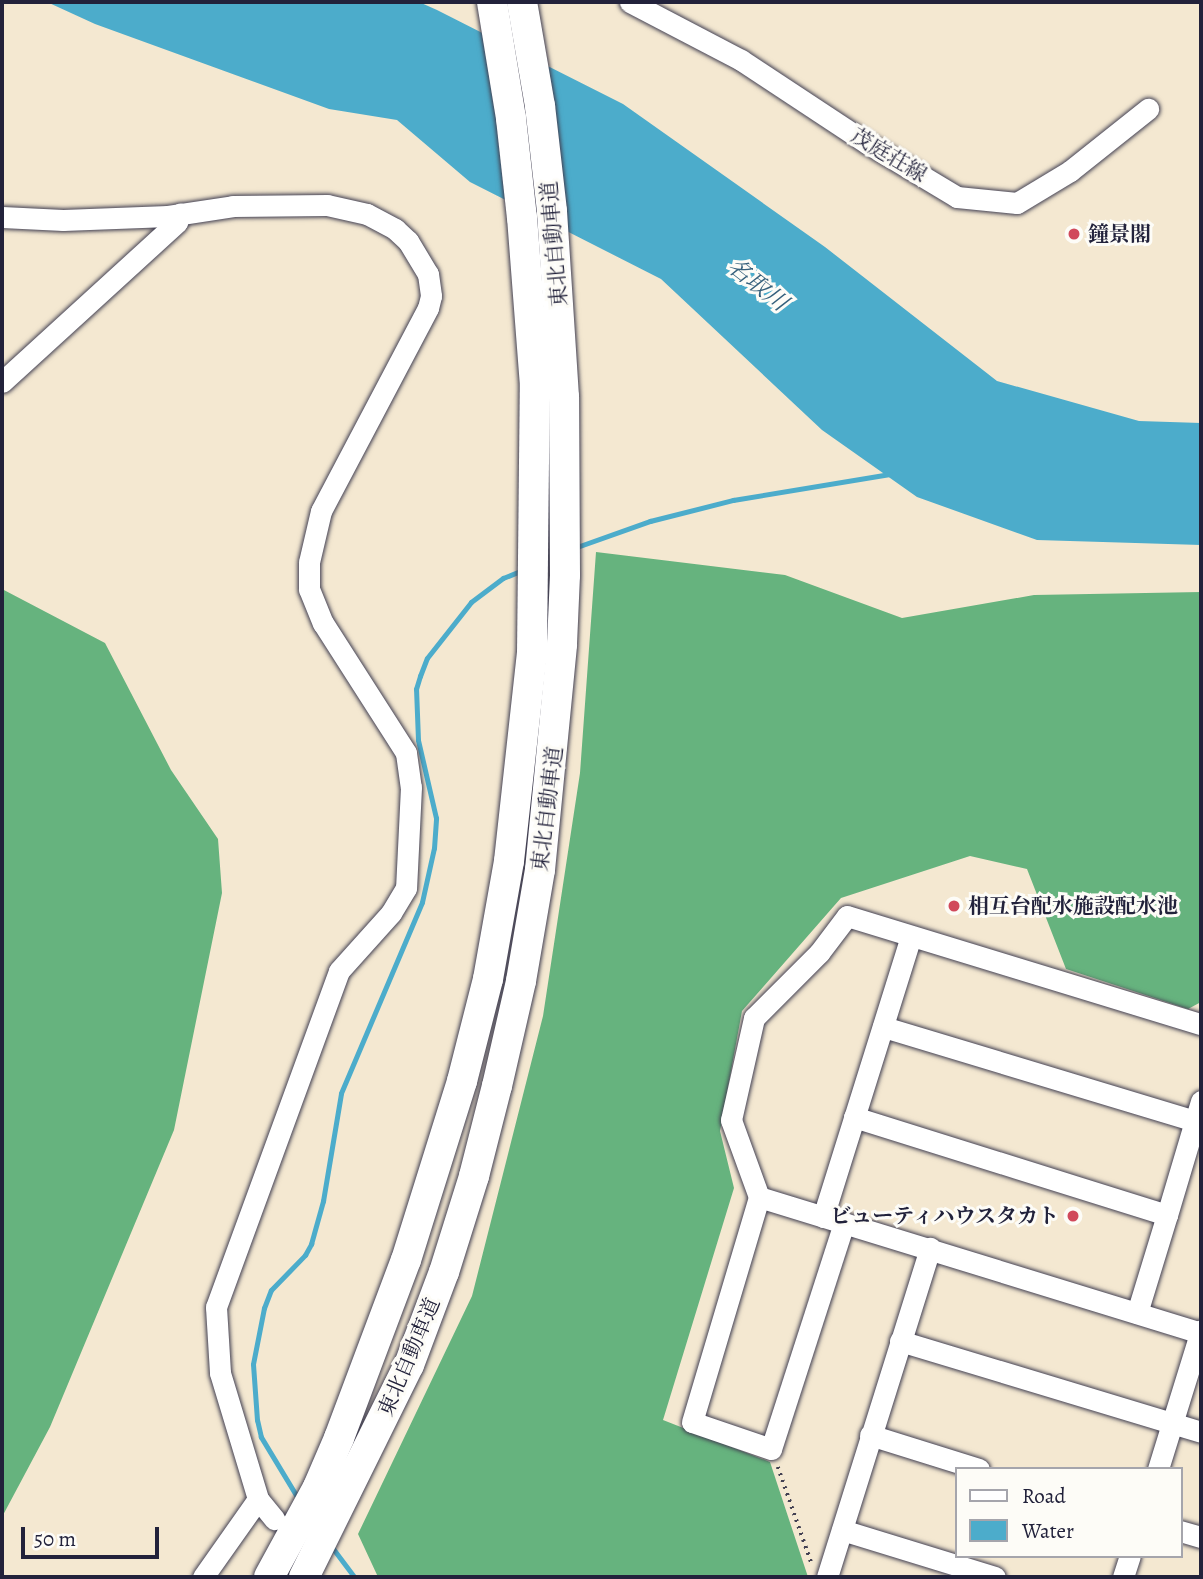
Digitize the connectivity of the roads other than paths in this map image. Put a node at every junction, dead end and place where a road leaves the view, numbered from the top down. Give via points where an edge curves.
1 (492, 2) edge
2 (522, 2) edge
3 (532, 2) edge
4 (630, 2) edge
5 (540, 106) junction
6 (1148, 110) dead end
7 (180, 214) junction
8 (2, 217) edge
9 (2, 382) edge
10 (911, 936) junction
11 (1201, 1024) edge
12 (883, 1027) junction
13 (1198, 1111) edge
14 (854, 1117) junction
15 (759, 1197) junction
16 (1167, 1215) junction
17 (823, 1217) junction
18 (844, 1223) junction
19 (930, 1248) junction
20 (1137, 1313) junction
21 (1201, 1332) edge
22 (900, 1341) junction
23 (1171, 1423) junction
24 (1201, 1432) edge
25 (870, 1436) junction
26 (972, 1467) edge
27 (1159, 1467) edge
28 (258, 1499) junction
29 (284, 1525) junction
30 (842, 1530) junction
31 (1182, 1532) edge
32 (1201, 1537) edge
33 (1129, 1558) edge
34 (310, 1566) edge
35 (821, 1573) edge
36 (202, 1577) edge
37 (269, 1577) edge
38 (995, 1577) edge
39 (1123, 1577) edge

1 - 29 highway, 東北自動車道 via 511,118 534,386 535,585 509,861 488,979 462,1081 406,1260 318,1487
2 - 5 highway, 東北自動車道
3 - 5 highway
4 - 6 street, 茂庭荘線 via 741,60 957,197 1017,203 1070,171
5 - 34 highway, 東北自動車道 via 561,313 565,575 540,870 521,981 444,1272 409,1365
7 - 8 street via 63,220
7 - 9 street via 177,222
7 - 28 street via 285,203 327,205 367,214 408,241 428,274 431,296 321,511 309,562 309,589 323,623 406,753 411,787 409,833 406,888 391,913 339,971 216,1307 220,1373
10 - 11 street
10 - 12 street
10 - 15 street via 847,916 819,953 754,1018 731,1121
12 - 13 street
12 - 14 street
13 - 16 street
14 - 16 street
14 - 17 street
15 - 17 street
15 - 18 street via 692,1422 771,1449
16 - 20 street
17 - 18 street
18 - 19 street
19 - 20 street
19 - 22 street
20 - 21 street
21 - 23 street
22 - 23 street
22 - 25 street
23 - 24 street
23 - 27 street
25 - 26 street
25 - 30 street
28 - 29 street
28 - 36 street
29 - 37 highway, 東北自動車道
30 - 35 street
30 - 38 street
31 - 32 street
33 - 39 street

